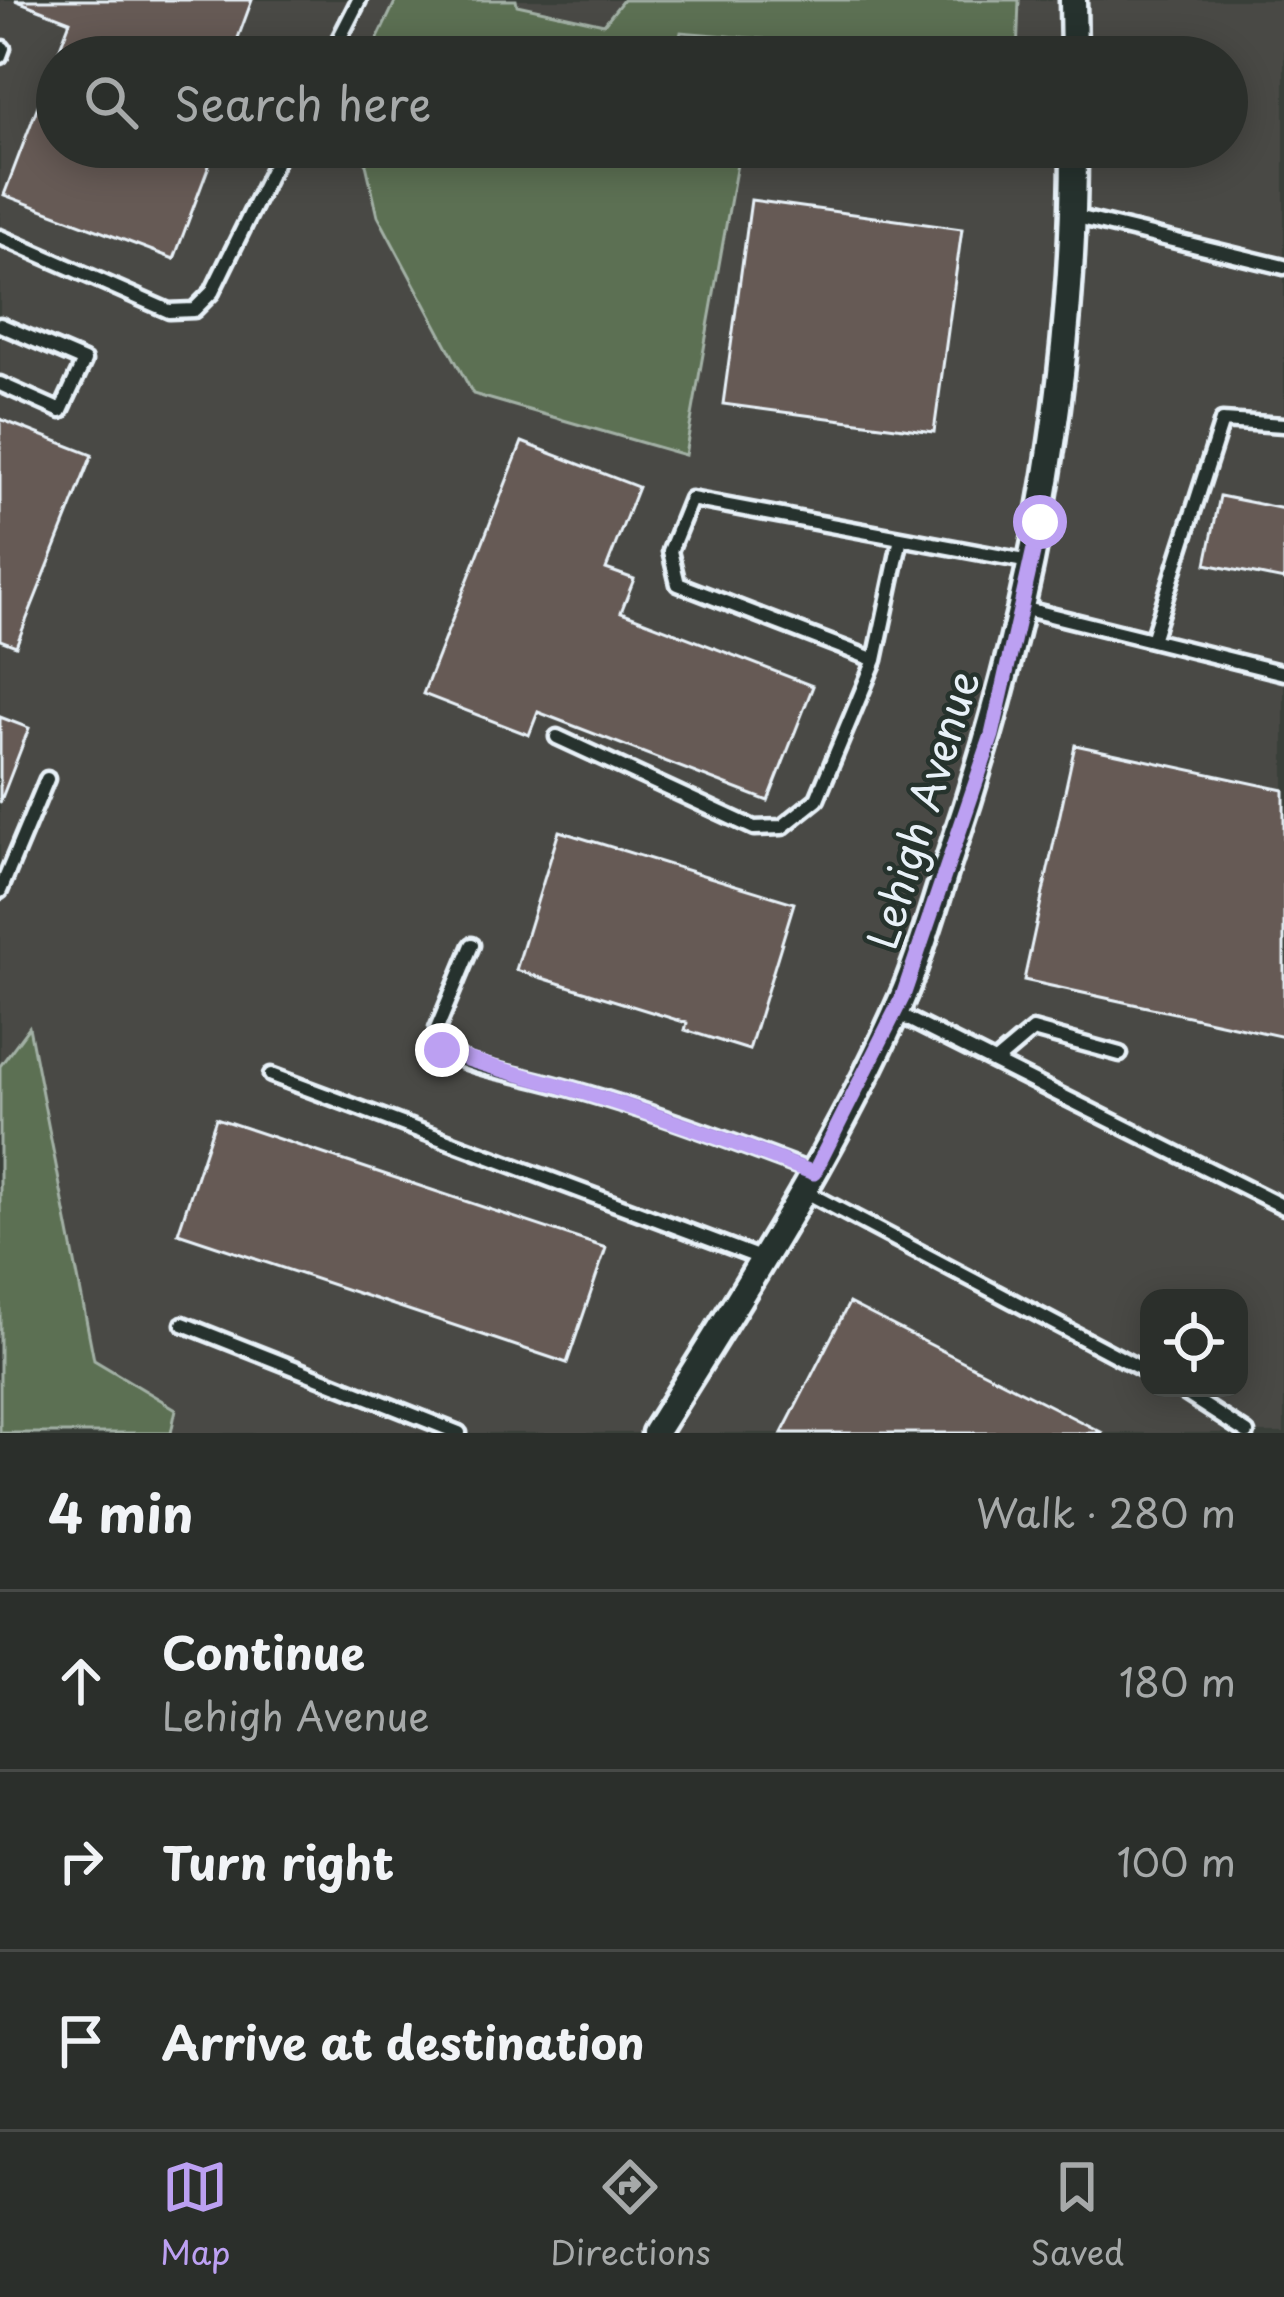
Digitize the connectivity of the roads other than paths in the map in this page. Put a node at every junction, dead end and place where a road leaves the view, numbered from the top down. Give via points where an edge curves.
1 (359, 0) edge
2 (1073, 0) edge
3 (340, 36) edge
4 (1074, 36) edge
5 (273, 168) edge
6 (1073, 168) edge
7 (1072, 216) junction
8 (0, 237) edge
9 (1284, 267) edge
10 (0, 325) edge
11 (0, 384) edge
12 (1284, 425) edge
13 (902, 538) junction
14 (1031, 563) junction
15 (1021, 608) junction
16 (1152, 640) junction
17 (875, 660) junction
18 (1284, 673) edge
19 (557, 737) dead end
20 (47, 779) dead end
21 (0, 891) edge
22 (472, 945) dead end
23 (895, 1012) junction
24 (1120, 1054) dead end
25 (995, 1062) junction
26 (271, 1076) dead end
27 (809, 1182) junction
28 (1284, 1207) edge
29 (764, 1259) junction
30 (183, 1324) dead end
31 (1140, 1368) edge
32 (1191, 1397) edge
33 (459, 1433) edge
34 (655, 1433) edge
35 (1247, 1433) edge

1 - 3 lane
2 - 4 street
5 - 8 lane via 212,292 194,310 169,311
6 - 7 street, Lehigh Avenue
7 - 9 lane
7 - 14 street, Lehigh Avenue via 1058,409
10 - 11 lane via 83,361 62,411
12 - 16 lane via 1222,422
13 - 14 lane
13 - 17 lane
13 - 17 lane via 691,499 670,551 678,584
14 - 15 street, Lehigh Avenue
15 - 16 lane
15 - 23 street, Lehigh Avenue via 992,735
16 - 18 lane
17 - 19 lane via 818,799 782,826 754,828
20 - 21 lane
22 - 27 lane via 437,1029 442,1050 717,1136
23 - 25 lane
23 - 27 street, Lehigh Avenue
24 - 25 lane via 1033,1030
25 - 28 lane
26 - 29 lane
27 - 29 street, Lehigh Avenue
27 - 31 lane
29 - 34 street, Lehigh Avenue
30 - 33 lane
32 - 35 lane

